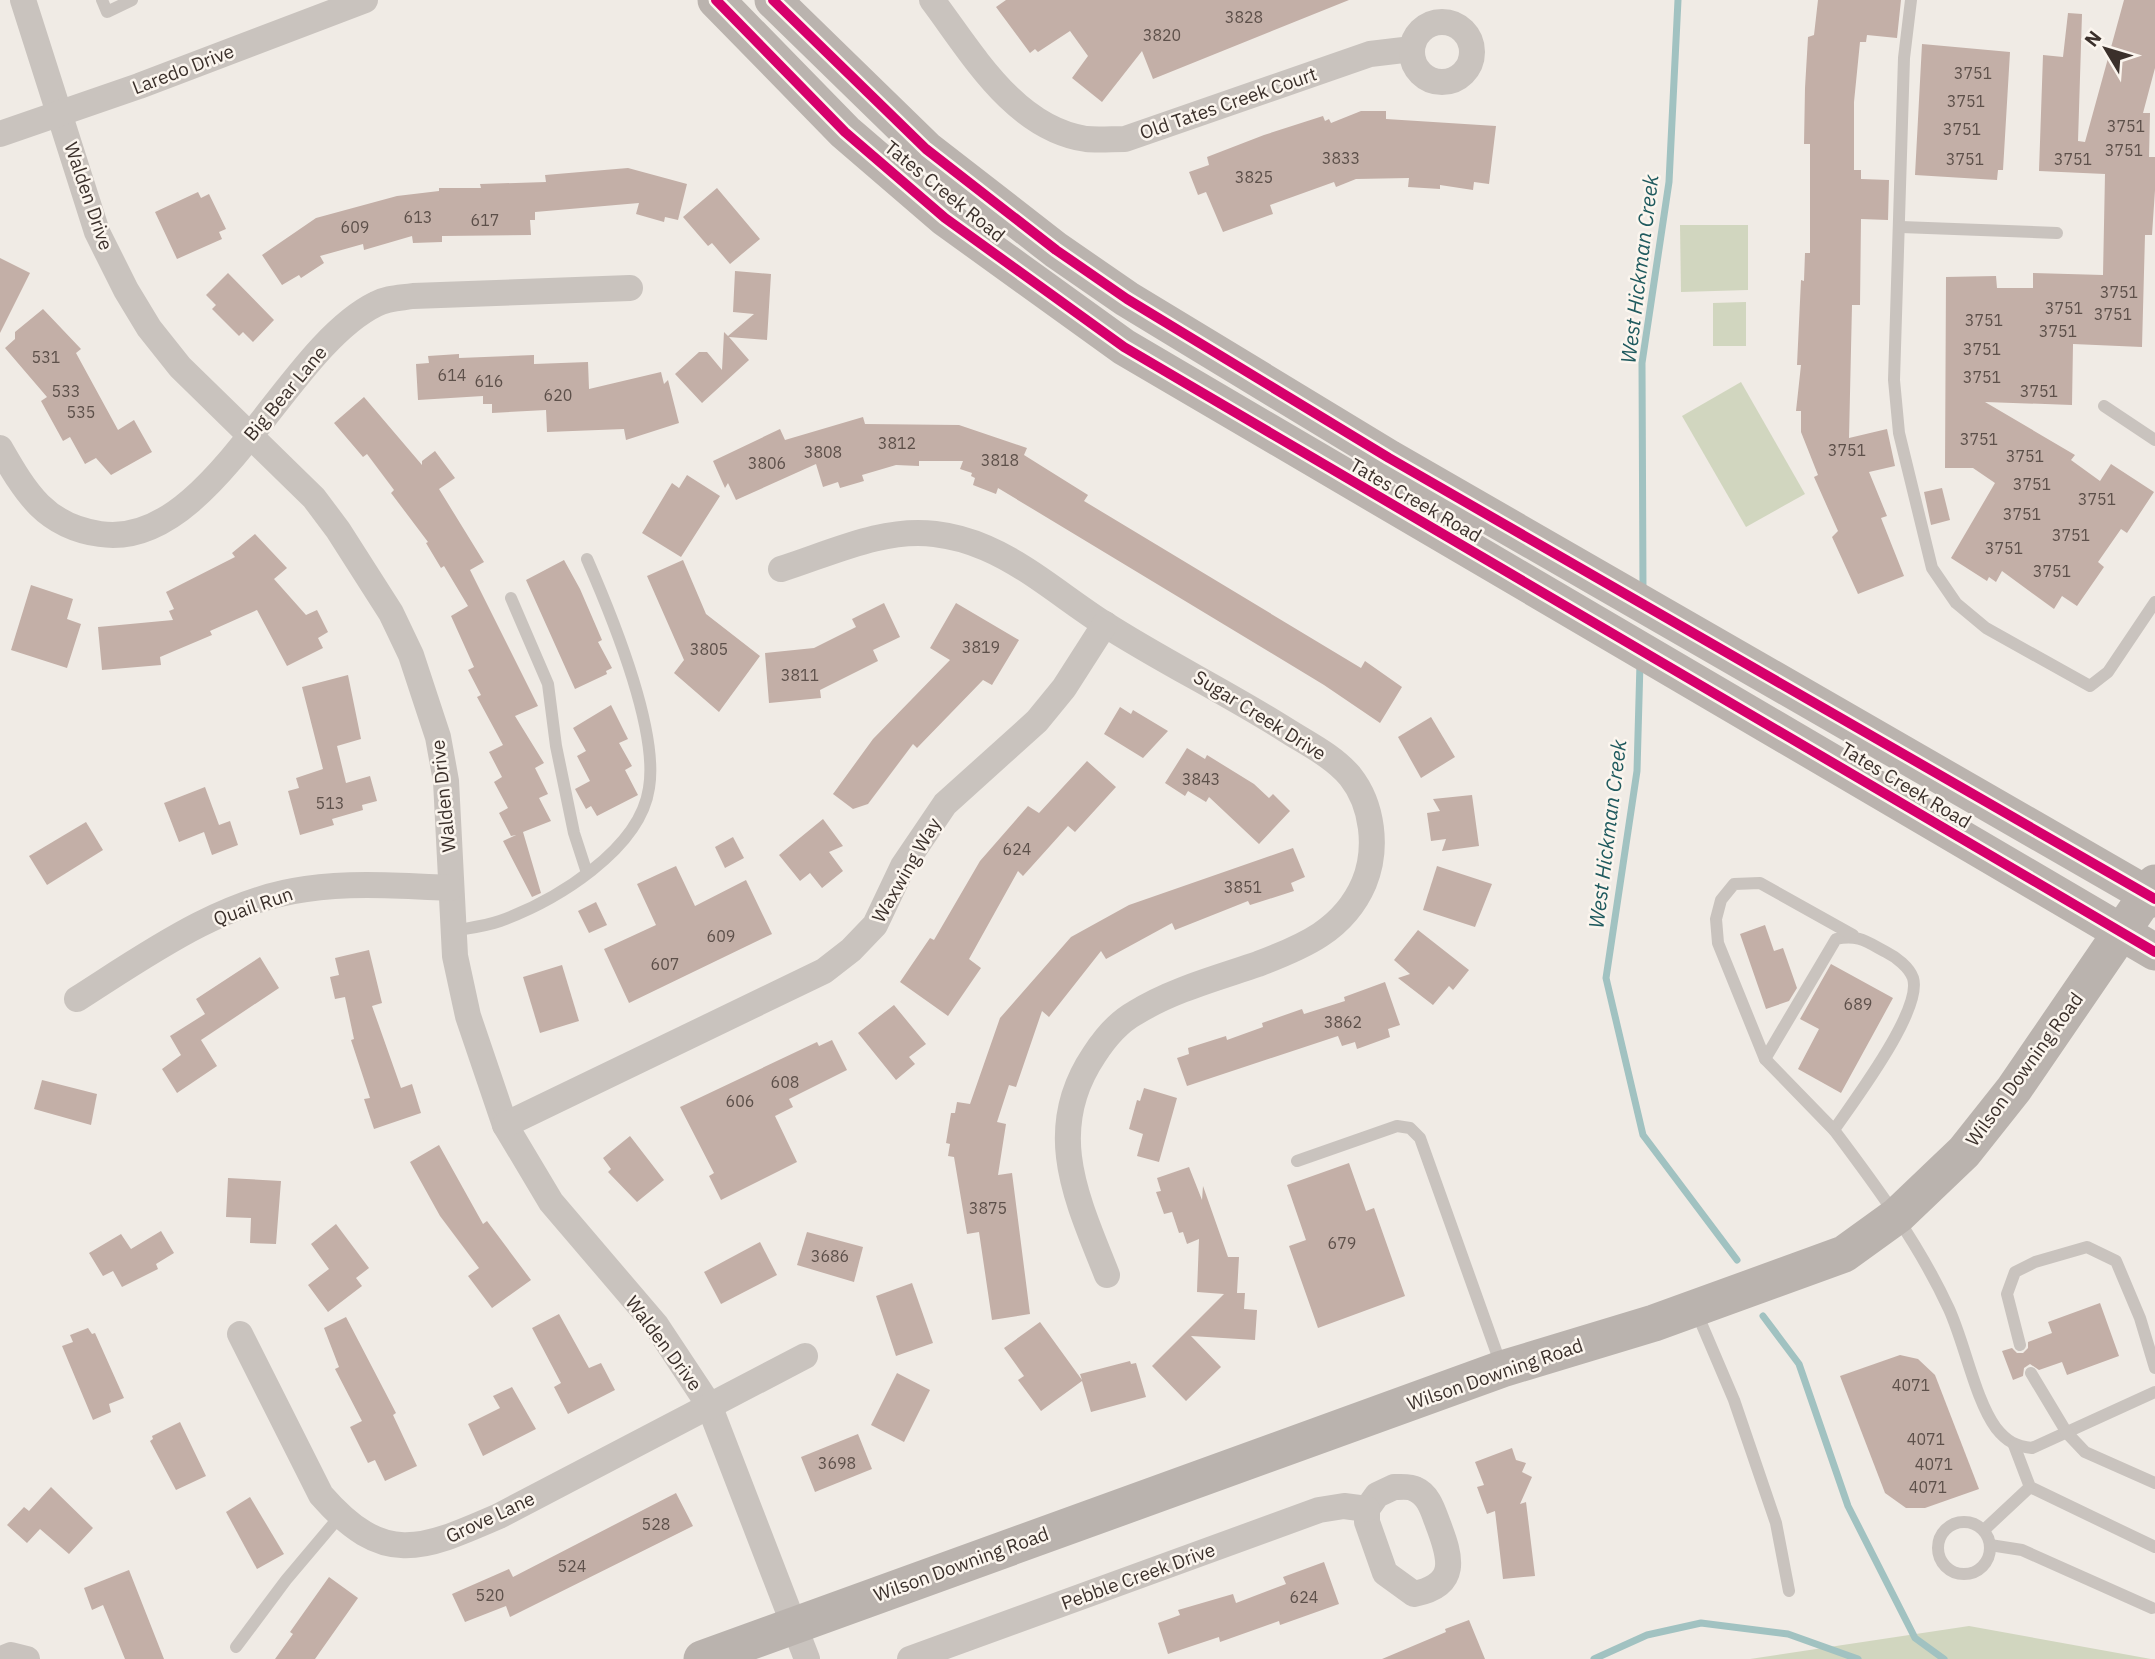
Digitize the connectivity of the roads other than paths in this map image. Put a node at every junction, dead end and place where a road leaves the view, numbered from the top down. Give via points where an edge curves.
1 (23, 0) edge
2 (102, 0) edge
3 (132, 0) edge
4 (365, 0) edge
5 (716, 0) edge
6 (773, 0) edge
7 (932, 0) edge
8 (1911, 0) edge
9 (1412, 49) dead end
10 (61, 114) junction
11 (0, 134) edge
12 (1901, 227) junction
13 (2057, 233) dead end
14 (630, 288) dead end
15 (2104, 406) dead end
16 (248, 436) junction
17 (2155, 440) edge
18 (0, 448) edge
19 (587, 559) dead end
20 (781, 569) dead end
21 (511, 598) dead end
22 (2155, 602) edge
23 (1105, 624) junction
24 (586, 873) junction
25 (450, 888) junction
26 (2152, 892) edge
27 (453, 931) junction
28 (2120, 933) junction
29 (1853, 936) junction
30 (2155, 953) edge
31 (77, 999) dead end
32 (1765, 1059) junction
33 (505, 1125) junction
34 (1834, 1130) junction
35 (1297, 1161) dead end
36 (1898, 1215) junction
37 (1107, 1275) dead end
38 (1695, 1308) junction
39 (240, 1334) dead end
40 (2020, 1345) dead end
41 (806, 1356) dead end
42 (2155, 1368) edge
43 (1502, 1369) junction
44 (2031, 1373) dead end
45 (2153, 1397) edge
46 (709, 1405) junction
47 (2067, 1433) junction
48 (2014, 1445) junction
49 (2155, 1483) edge
50 (2030, 1487) junction
51 (1367, 1508) dead end
52 (340, 1516) junction
53 (1983, 1530) junction
54 (1990, 1545) junction
55 (2155, 1547) edge
56 (1789, 1591) dead end
57 (2152, 1608) dead end
58 (794, 1625) junction
59 (236, 1647) dead end
60 (1, 1659) edge
61 (27, 1659) edge
62 (702, 1659) edge
63 (807, 1659) edge
64 (910, 1659) edge

1 - 10 street, Walden Drive
2 - 3 lane via 107,12
4 - 10 street, Laredo Drive
5 - 28 main road, Tates Creek Road via 845,132 946,218 1046,293 1192,389
6 - 26 main road, Tates Creek Road via 926,149 1056,250 1205,348 1595,578
7 - 9 street, Old Tates Creek Court via 996,85 1055,129 1086,139 1125,139 1370,54
8 - 12 lane via 1904,58
10 - 11 street, Laredo Drive
10 - 16 street, Walden Drive via 97,232 126,290 180,366
12 - 13 lane
12 - 22 lane via 1894,380 1899,433 1931,568 1956,603 1986,628 2090,686 2108,672
14 - 16 street, Big Bear Lane via 413,296 378,303 340,328
15 - 17 lane
16 - 18 street, Big Bear Lane via 180,512 149,531 120,537 79,531 47,514 31,498
16 - 25 street, Walden Drive via 314,498 338,530 391,613 411,655 438,737 446,781
19 - 24 lane via 634,681 650,786 643,814 624,841
20 - 23 street, Sugar Creek Drive via 884,537 934,533 988,548
21 - 24 lane via 548,684 561,771
23 - 33 street, Waxwing Way via 1037,721 945,804 904,866 875,925 851,950 824,971
23 - 37 street, Sugar Creek Drive via 1331,758 1351,778 1363,800 1373,851 1350,910 1325,935 1133,1013 1108,1034 1087,1066 1072,1100 1066,1135 1082,1211
24 - 27 lane via 500,921
25 - 27 street, Walden Drive
25 - 31 street, Quail Run via 320,888 271,896 196,927
26 - 28 main road, Wilson Downing Road
27 - 33 street, Walden Drive via 468,1016
28 - 30 main road, Tates Creek Road
28 - 36 main road, Wilson Downing Road via 1964,1153
29 - 32 lane via 1836,939 1826,951
29 - 32 lane via 1760,883 1734,884 1721,900 1716,919 1718,943
29 - 34 lane via 1897,958 1913,978 1912,1004
32 - 34 lane
33 - 46 street, Walden Drive via 551,1202 656,1325
34 - 36 lane
35 - 43 lane via 1397,1126 1410,1128 1420,1138
36 - 38 main road, Wilson Downing Road via 1844,1254
36 - 48 lane via 1949,1309 1995,1427
38 - 43 main road, Wilson Downing Road
38 - 56 lane via 1734,1400 1776,1523
39 - 52 street, Grove Lane via 315,1483
40 - 42 lane via 2007,1294 2015,1272 2087,1247 2116,1261
41 - 46 street, Grove Lane
43 - 58 main road, Wilson Downing Road
44 - 47 lane
45 - 47 lane
46 - 52 street, Grove Lane via 499,1516 428,1544 395,1546 362,1532
46 - 58 street, Walden Drive
47 - 48 lane via 2032,1448
47 - 49 lane via 2085,1451
48 - 50 lane
50 - 53 lane
50 - 55 lane
51 - 64 street, Pebble Creek Drive via 1319,1510
52 - 59 lane
53 - 54 lane
53 - 54 lane via 1962,1521 1948,1527 1939,1541 1940,1557 1958,1573 1974,1572 1987,1561
54 - 57 lane via 2022,1550
58 - 62 main road, Wilson Downing Road
58 - 63 street, Walden Drive
60 - 61 street via 11,1655

